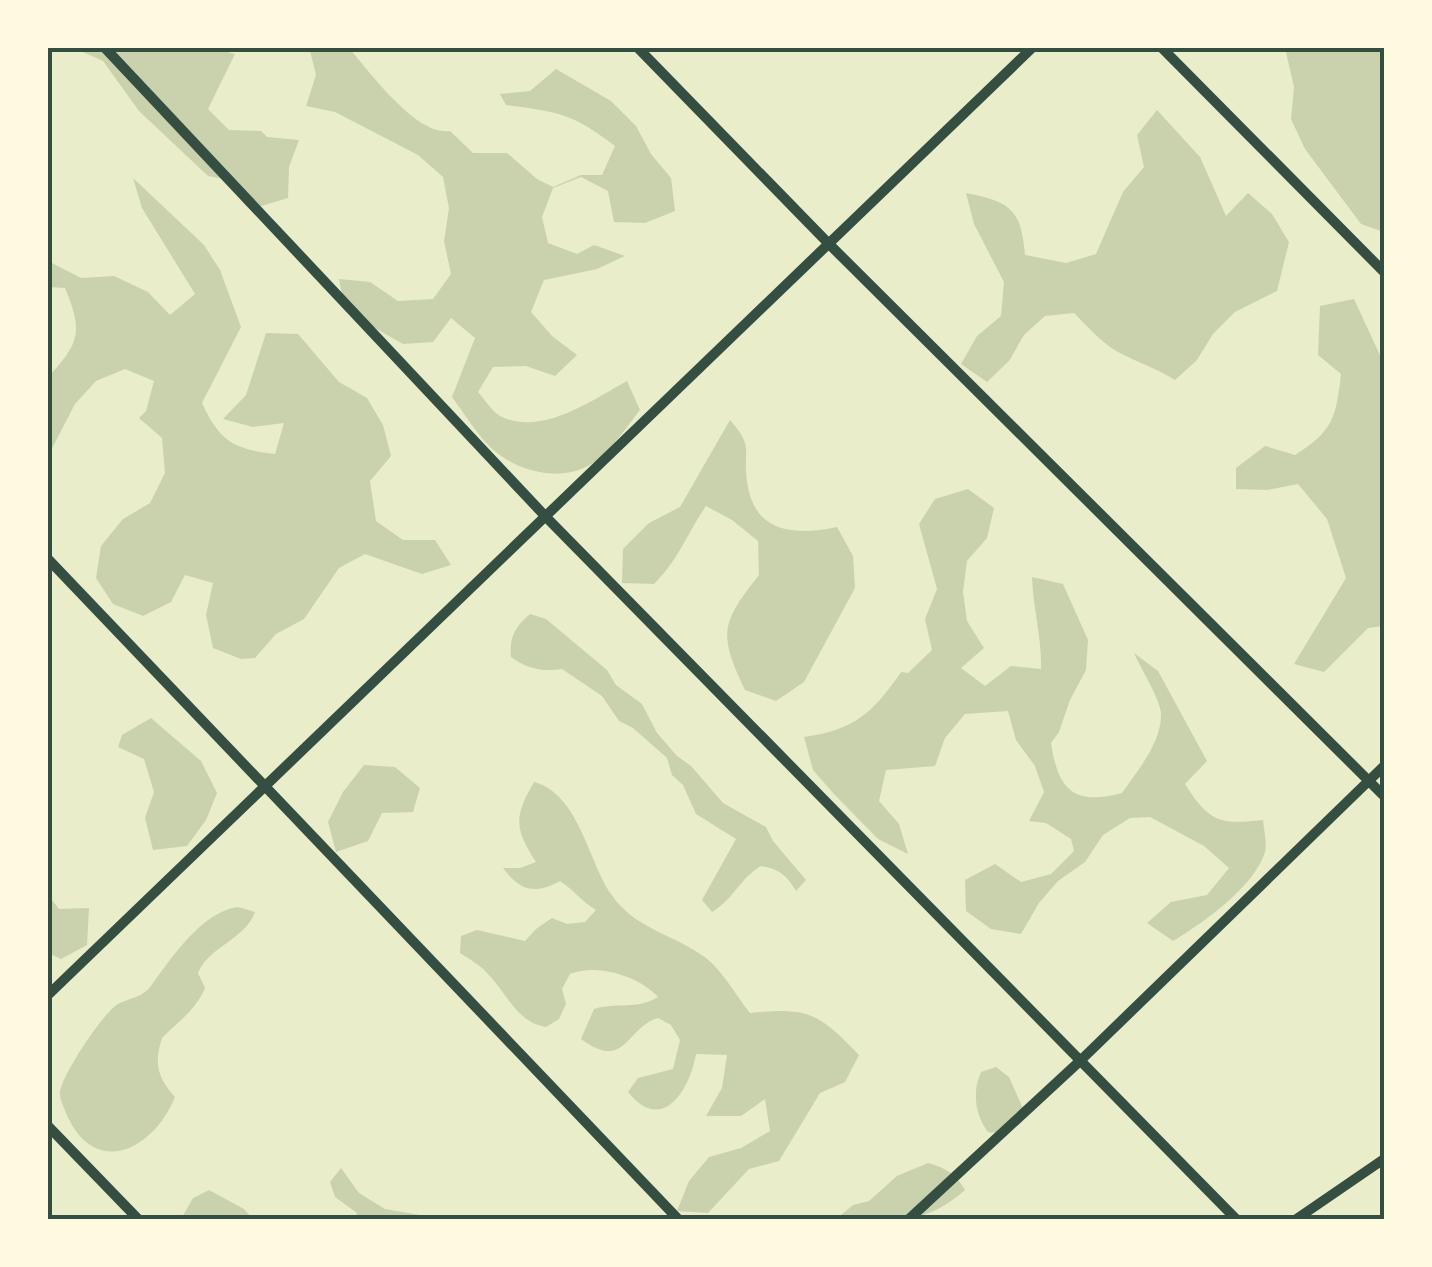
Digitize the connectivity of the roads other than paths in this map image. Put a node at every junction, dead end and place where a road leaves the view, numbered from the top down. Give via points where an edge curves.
1 (105, 48) edge
2 (638, 48) edge
3 (1032, 48) edge
4 (1162, 48) edge
5 (829, 244) junction
6 (1384, 272) edge
7 (546, 516) junction
8 (48, 559) edge
9 (1384, 766) edge
10 (1370, 780) junction
11 (262, 785) junction
12 (1384, 796) edge
13 (48, 995) edge
14 (1081, 1060) junction
15 (48, 1126) edge
16 (1384, 1159) edge
17 (138, 1220) edge
18 (679, 1220) edge
19 (908, 1220) edge
20 (1237, 1220) edge
21 (1295, 1220) edge

1 - 7 street
2 - 5 street
3 - 5 street
4 - 6 street
5 - 7 street
5 - 10 street
7 - 11 street
7 - 14 street
8 - 11 street
9 - 10 street
10 - 12 street
10 - 14 street
11 - 13 street
11 - 18 street
14 - 19 street
14 - 20 street
15 - 17 street
16 - 21 street

